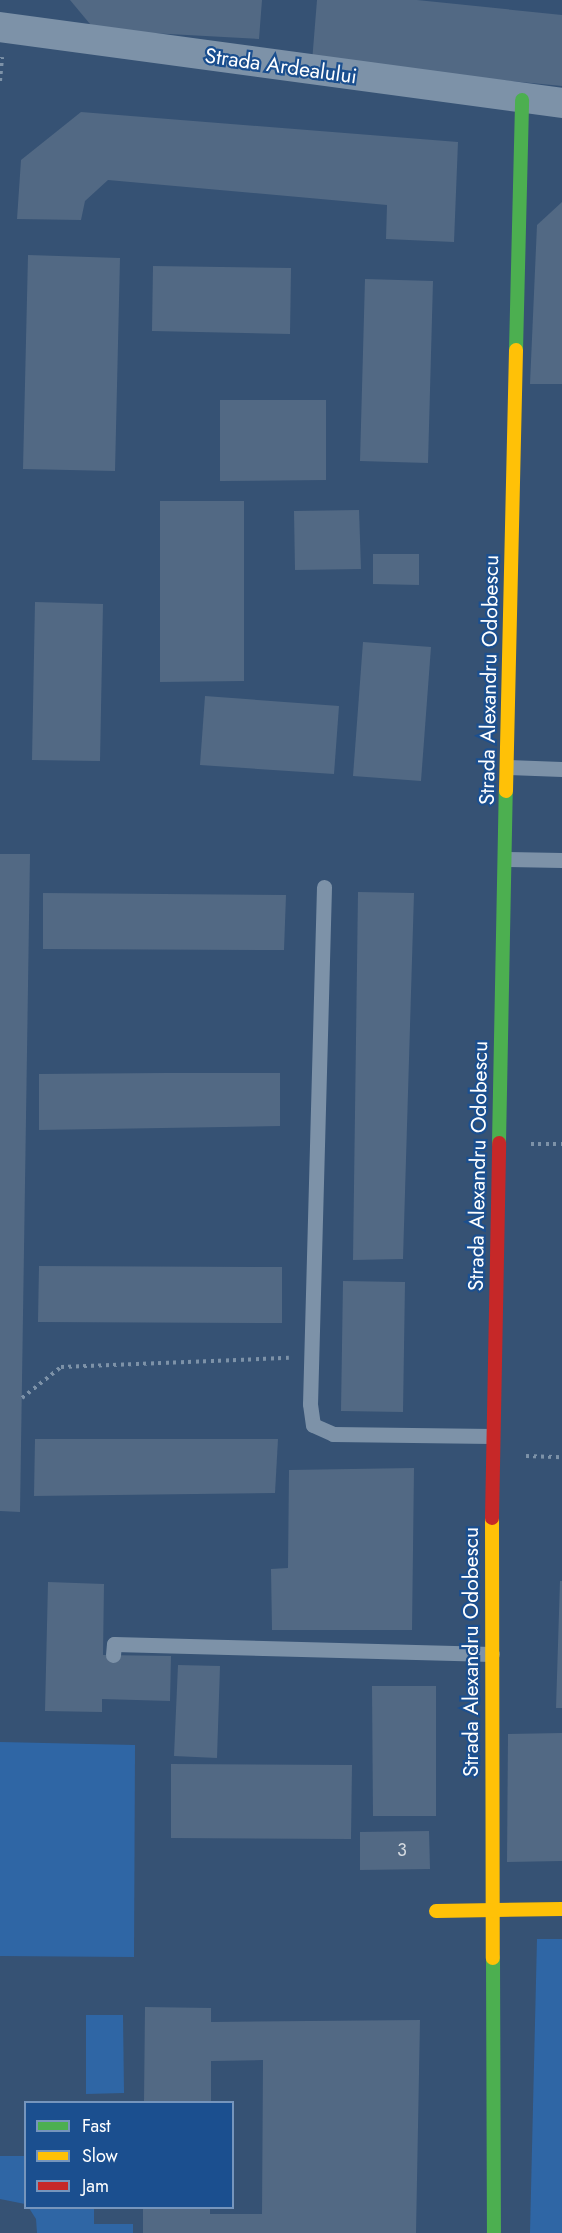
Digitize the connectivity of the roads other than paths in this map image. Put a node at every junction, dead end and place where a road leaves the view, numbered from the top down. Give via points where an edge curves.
1 (0, 27) edge
2 (522, 100) junction
3 (562, 104) edge
4 (508, 767) junction
5 (562, 769) edge
6 (506, 859) junction
7 (562, 860) edge
8 (324, 887) dead end
9 (492, 1436) junction
10 (492, 1654) junction
11 (113, 1655) dead end
12 (562, 1909) edge
13 (436, 1911) dead end
14 (493, 1911) junction
15 (494, 2233) edge

1 - 2 street, Strada Ardealului
2 - 3 street, Strada Ardealului
2 - 4 street, Strada Alexandru Odobescu
4 - 5 lane
4 - 6 street, Strada Alexandru Odobescu
6 - 7 lane
6 - 9 street, Strada Alexandru Odobescu
8 - 9 lane via 311,1357 313,1425 333,1434
9 - 10 street, Strada Alexandru Odobescu
10 - 11 lane via 114,1644
10 - 14 street, Strada Alexandru Odobescu
12 - 14 street
13 - 14 street
14 - 15 street, Strada Alexandru Odobescu

